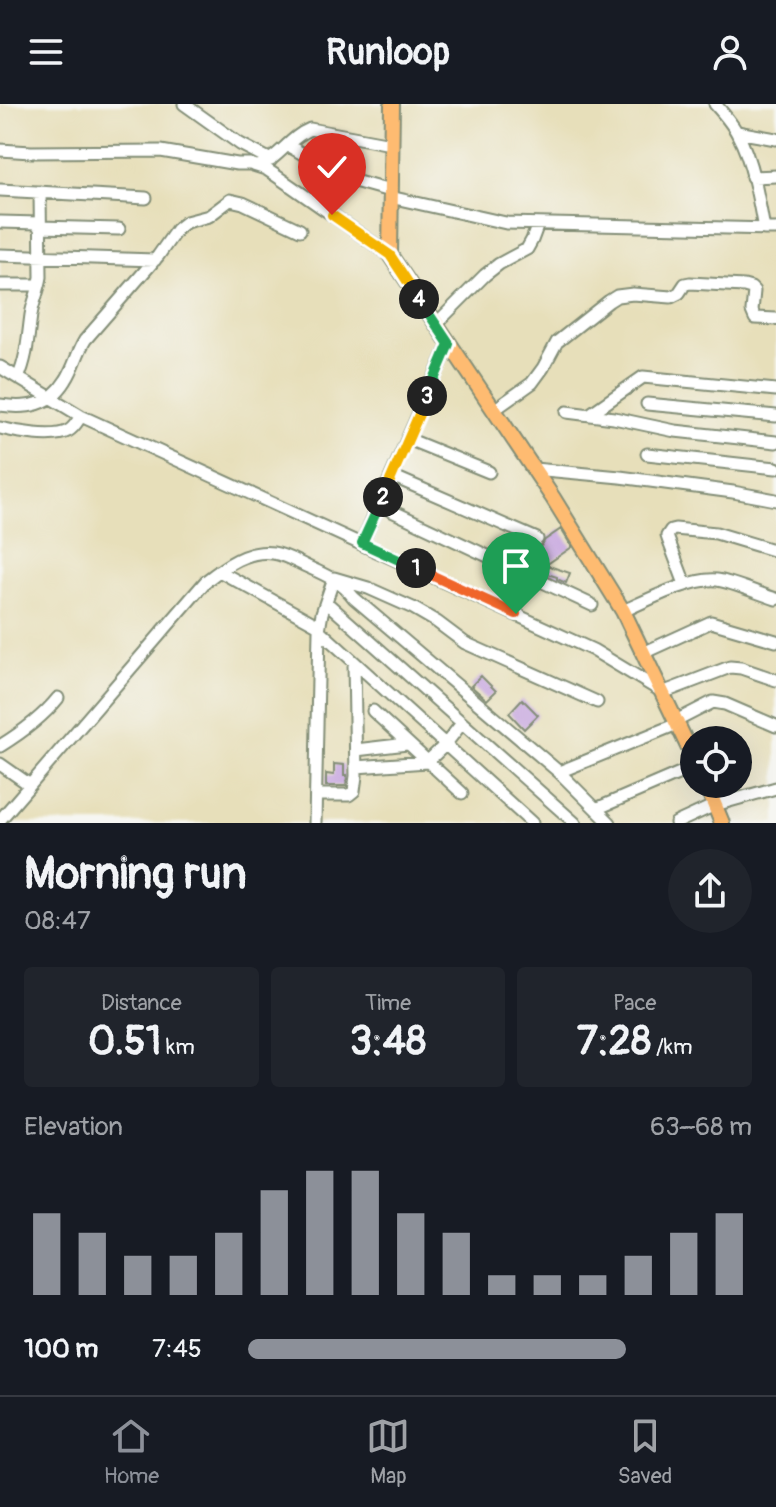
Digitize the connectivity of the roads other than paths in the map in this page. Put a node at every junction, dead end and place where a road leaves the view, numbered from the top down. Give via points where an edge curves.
1 (184, 104) edge
2 (392, 104) edge
3 (715, 104) edge
4 (737, 132) junction
5 (776, 139) edge
6 (391, 144) junction
7 (287, 145) junction
8 (0, 150) edge
9 (271, 160) junction
10 (259, 166) junction
11 (776, 176) edge
12 (752, 177) junction
13 (0, 190) edge
14 (40, 192) junction
15 (390, 194) junction
16 (146, 198) dead end
17 (0, 222) edge
18 (538, 224) junction
19 (39, 225) junction
20 (119, 229) dead end
21 (770, 229) edge
22 (300, 230) dead end
23 (0, 255) edge
24 (390, 255) junction
25 (40, 256) junction
26 (155, 260) junction
27 (0, 285) edge
28 (39, 285) junction
29 (776, 319) edge
30 (436, 324) junction
31 (449, 344) junction
32 (0, 367) edge
33 (18, 378) junction
34 (776, 390) edge
35 (49, 398) junction
36 (647, 404) dead end
37 (1, 405) edge
38 (494, 410) junction
39 (567, 412) dead end
40 (590, 414) junction
41 (81, 416) junction
42 (776, 416) edge
43 (0, 425) edge
44 (408, 439) junction
45 (776, 442) edge
46 (647, 454) dead end
47 (776, 468) edge
48 (534, 469) junction
49 (489, 472) dead end
50 (392, 476) junction
51 (776, 500) edge
52 (379, 505) junction
53 (537, 539) dead end
54 (362, 543) junction
55 (776, 551) edge
56 (219, 571) junction
57 (334, 578) junction
58 (685, 584) junction
59 (776, 599) edge
60 (326, 602) junction
61 (592, 605) dead end
62 (623, 611) junction
63 (319, 628) junction
64 (776, 641) edge
65 (643, 653) junction
66 (354, 663) junction
67 (776, 680) edge
68 (662, 692) junction
69 (58, 698) dead end
70 (597, 702) dead end
71 (373, 711) dead end
72 (676, 722) junction
73 (462, 723) junction
74 (776, 726) edge
75 (680, 730) edge
76 (407, 744) junction
77 (445, 745) junction
78 (0, 746) edge
79 (356, 750) junction
80 (427, 762) junction
81 (0, 764) edge
82 (356, 767) junction
83 (559, 772) junction
84 (680, 773) edge
85 (30, 785) junction
86 (776, 788) edge
87 (462, 793) dead end
88 (316, 795) junction
89 (712, 798) edge
90 (715, 805) junction
91 (596, 809) junction
92 (0, 820) edge
93 (315, 823) edge
94 (532, 823) edge
95 (575, 823) edge
96 (610, 823) edge
97 (676, 823) edge
98 (722, 823) edge

1 - 9 street
2 - 6 main road
3 - 4 street
4 - 5 street
4 - 12 street
6 - 7 street via 310,129
6 - 15 main road
7 - 9 street
7 - 15 street via 347,179
8 - 10 street via 161,151
9 - 10 street
10 - 24 street
11 - 12 street
12 - 21 street
13 - 14 street
14 - 16 street
14 - 19 street
15 - 18 street via 506,223
15 - 24 main road
17 - 19 street
18 - 21 street
18 - 30 street via 527,249 485,275
19 - 20 street
19 - 25 street
22 - 26 street via 230,200 177,229
23 - 25 street
24 - 30 main road
25 - 26 street
25 - 28 street
26 - 35 street via 85,340 66,381
27 - 28 street
28 - 33 street
29 - 38 street via 755,318 754,291 744,286 690,283 671,297 617,296 557,342 532,383
30 - 31 main road
31 - 38 main road
31 - 44 street
32 - 33 street
33 - 35 street
34 - 40 street via 643,377
35 - 37 street via 27,407
35 - 41 street
36 - 42 street
37 - 43 street
38 - 48 main road
39 - 40 street
40 - 45 street via 675,431
41 - 43 street via 71,430 58,435
41 - 54 street
44 - 49 street
44 - 50 street
46 - 47 street
48 - 51 street
48 - 62 main road
50 - 52 street
50 - 53 street
52 - 54 street
52 - 61 street
54 - 68 street via 593,650
55 - 58 street via 716,533 671,530 667,536
56 - 57 street via 245,556 266,552
56 - 63 street
56 - 85 street
57 - 60 street
57 - 70 street via 413,608 465,643
57 - 83 street
58 - 59 street via 717,580
58 - 62 street
60 - 63 street
60 - 73 street
62 - 65 main road
63 - 66 street
63 - 88 street
64 - 65 street via 711,622
65 - 68 main road
66 - 77 street
66 - 79 street
67 - 68 street via 730,667
68 - 72 main road
69 - 78 street
71 - 76 street
72 - 74 street via 713,702
72 - 75 main road
72 - 83 street
73 - 77 street
73 - 95 street
76 - 79 street
76 - 80 street
77 - 80 street
77 - 94 street
79 - 82 street
80 - 82 street
80 - 87 street
81 - 85 street
82 - 88 street via 353,793
83 - 91 street
84 - 91 street
85 - 92 street
86 - 90 street
88 - 93 street
89 - 90 main road
90 - 97 street
90 - 98 main road
91 - 96 street

